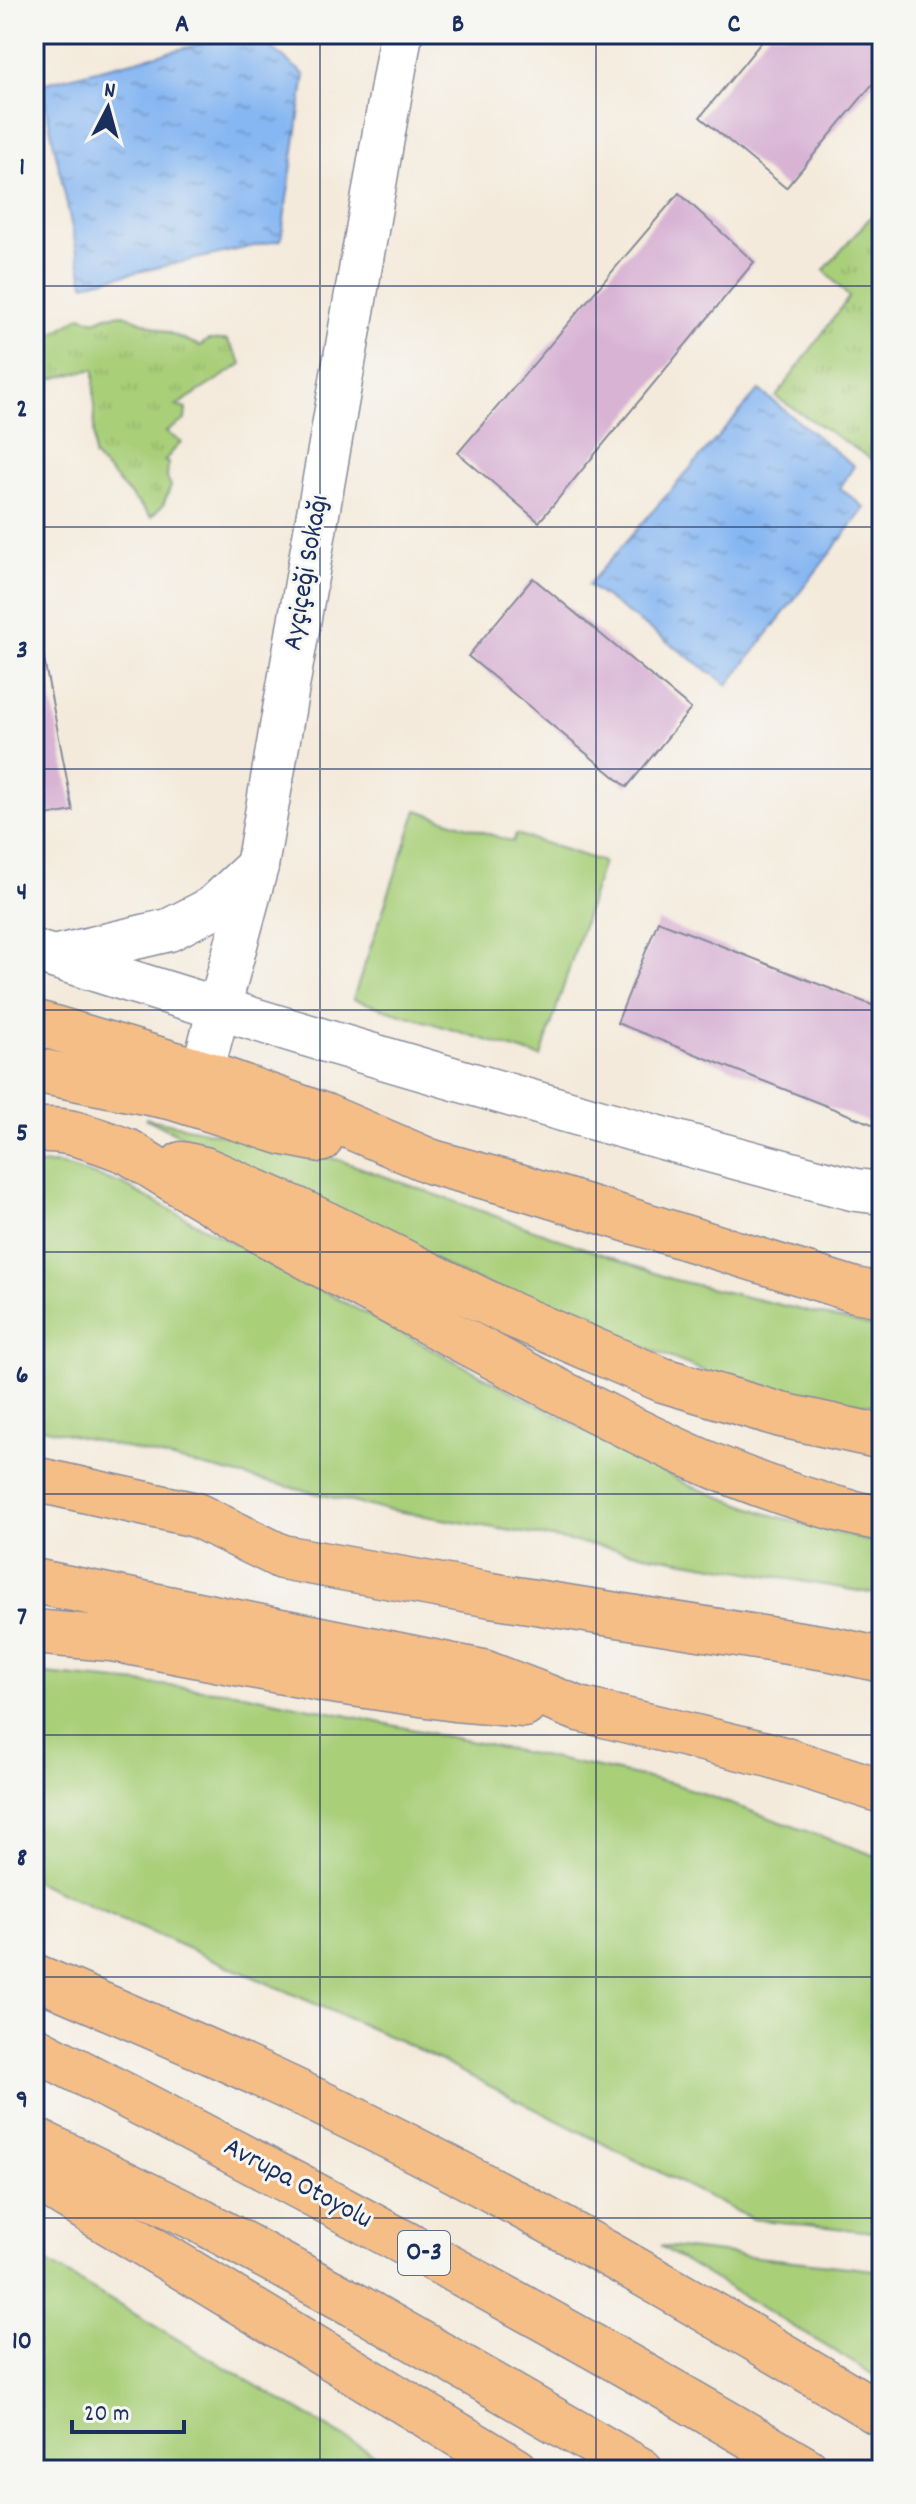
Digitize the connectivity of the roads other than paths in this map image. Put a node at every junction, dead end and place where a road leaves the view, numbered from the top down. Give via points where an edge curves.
1 (401, 34) edge
2 (257, 866) junction
3 (44, 954) edge
4 (219, 1009) junction
5 (34, 1022) edge
6 (34, 1070) edge
7 (202, 1072) junction
8 (34, 1131) edge
9 (129, 1152) junction
10 (432, 1162) junction
11 (882, 1193) edge
12 (882, 1295) edge
13 (882, 1437) edge
14 (34, 1479) edge
15 (34, 1509) edge
16 (882, 1519) edge
17 (282, 1557) junction
18 (34, 1581) edge
19 (34, 1632) edge
20 (882, 1660) edge
21 (579, 1709) junction
22 (882, 1791) edge
23 (34, 1976) edge
24 (34, 2048) edge
25 (34, 2139) edge
26 (34, 2177) edge
27 (882, 2415) edge
28 (516, 2470) edge
29 (641, 2470) edge
30 (807, 2470) edge

1 - 2 street, Ayçiçeği Sokağı
2 - 3 street via 212,908 169,930
2 - 4 street, Ayçiçeği Sokağı
3 - 4 street
4 - 7 street, Ayçiçeği Sokağı
4 - 11 street via 670,1141
5 - 7 main road
6 - 10 main road via 174,1098 284,1133
7 - 10 main road
8 - 9 main road via 91,1138
9 - 13 main road via 204,1169 512,1315 663,1380 781,1415
9 - 16 main road via 291,1250 604,1415 729,1473
10 - 12 main road
14 - 17 main road via 196,1515
15 - 17 main road
17 - 20 main road
18 - 21 main road via 483,1672
19 - 21 main road via 111,1639 455,1699
21 - 22 main road via 770,1755
23 - 27 main road via 416,2150 569,2231
24 - 30 main road, Avrupa Otoyolu / O-3 via 438,2260
25 - 29 main road via 243,2244
26 - 28 main road

